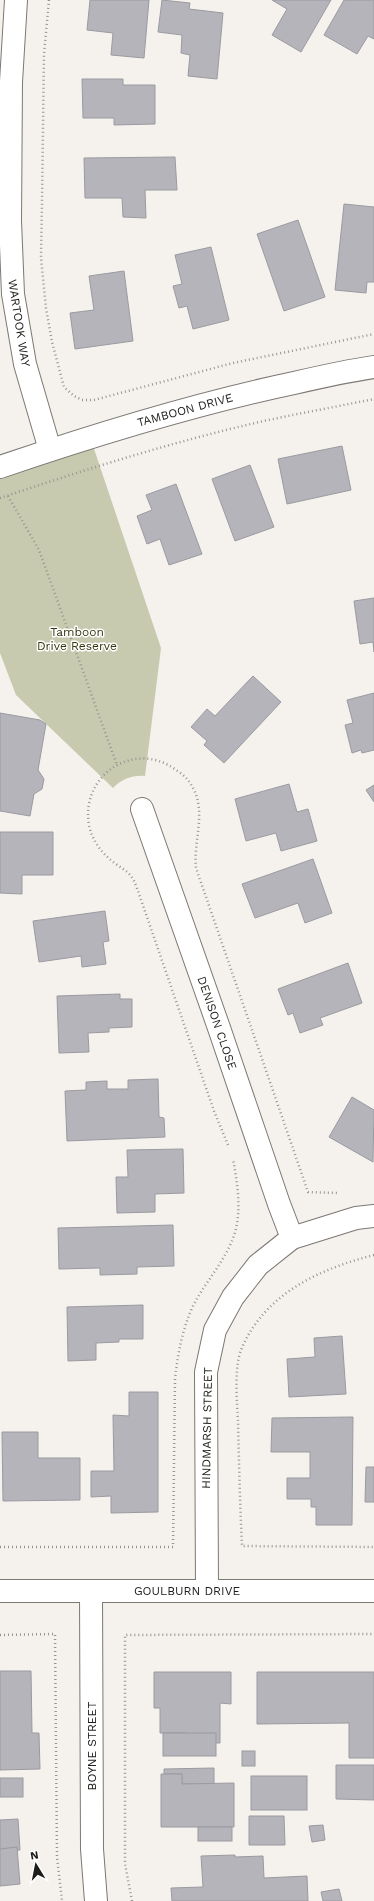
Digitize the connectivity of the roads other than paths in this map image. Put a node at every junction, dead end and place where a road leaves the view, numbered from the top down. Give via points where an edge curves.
1 (16, 0) edge
2 (374, 367) edge
3 (50, 450) junction
4 (0, 467) edge
5 (142, 809) dead end
6 (374, 1216) edge
7 (292, 1238) junction
8 (207, 1590) junction
9 (0, 1591) edge
10 (374, 1591) edge
11 (91, 1592) junction
12 (96, 1901) edge

1 - 3 street, WARTOOK WAY via 10,82 13,294 25,364
2 - 3 street, TAMBOON DRIVE via 246,393
3 - 4 street, TAMBOON DRIVE
5 - 7 street, DENISON CLOSE
6 - 7 street, HINDMARSH STREET via 356,1218
7 - 8 street, HINDMARSH STREET via 258,1265 233,1297 215,1330 206,1372
8 - 10 street, GOULBURN DRIVE
8 - 11 street, GOULBURN DRIVE
9 - 11 street, GOULBURN DRIVE
11 - 12 street, BOYNE STREET via 92,1849

